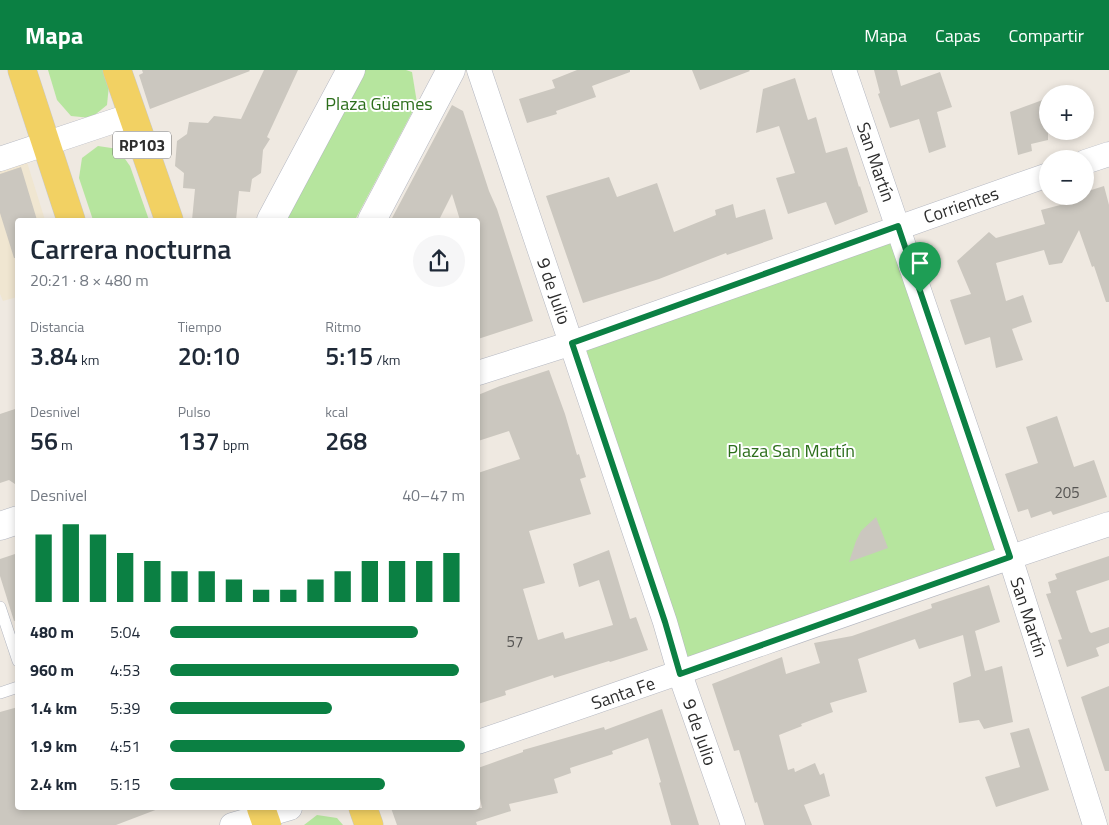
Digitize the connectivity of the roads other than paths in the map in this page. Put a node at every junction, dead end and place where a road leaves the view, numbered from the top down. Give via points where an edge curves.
1 (22, 70) edge
2 (117, 70) edge
3 (351, 70) edge
4 (451, 70) edge
5 (479, 70) edge
6 (844, 70) edge
7 (132, 114) junction
8 (46, 143) junction
9 (1109, 154) edge
10 (0, 159) edge
11 (1094, 159) edge
12 (1039, 178) edge
13 (70, 218) edge
14 (168, 218) edge
15 (272, 218) edge
16 (373, 218) edge
17 (898, 226) junction
18 (572, 343) junction
19 (480, 372) edge
20 (15, 521) edge
21 (1109, 524) edge
22 (0, 526) edge
23 (1010, 557) junction
24 (0, 607) edge
25 (15, 652) edge
26 (680, 674) junction
27 (15, 688) edge
28 (0, 693) edge
29 (480, 741) edge
30 (284, 810) edge
31 (364, 810) edge
32 (264, 816) edge
33 (232, 825) edge
34 (369, 825) edge
35 (733, 825) edge
36 (1095, 825) edge

1 - 8 main road
2 - 7 main road, RP103
3 - 15 main road
4 - 16 main road
5 - 18 street, 9 de Julio
6 - 17 street, San Martín
7 - 8 street
7 - 14 main road, RP103
8 - 10 street
8 - 13 main road
9 - 11 street
12 - 17 street, Corrientes
17 - 18 street, Corrientes
17 - 23 street, San Martín
18 - 19 street, Corrientes
18 - 26 street, 9 de Julio
20 - 22 main road
21 - 23 street, Santa Fe
23 - 26 street, Santa Fe
23 - 36 street, San Martín
24 - 25 lane
26 - 29 street, Santa Fe
26 - 35 street, 9 de Julio
27 - 28 lane
30 - 32 street
31 - 34 main road
32 - 33 street

